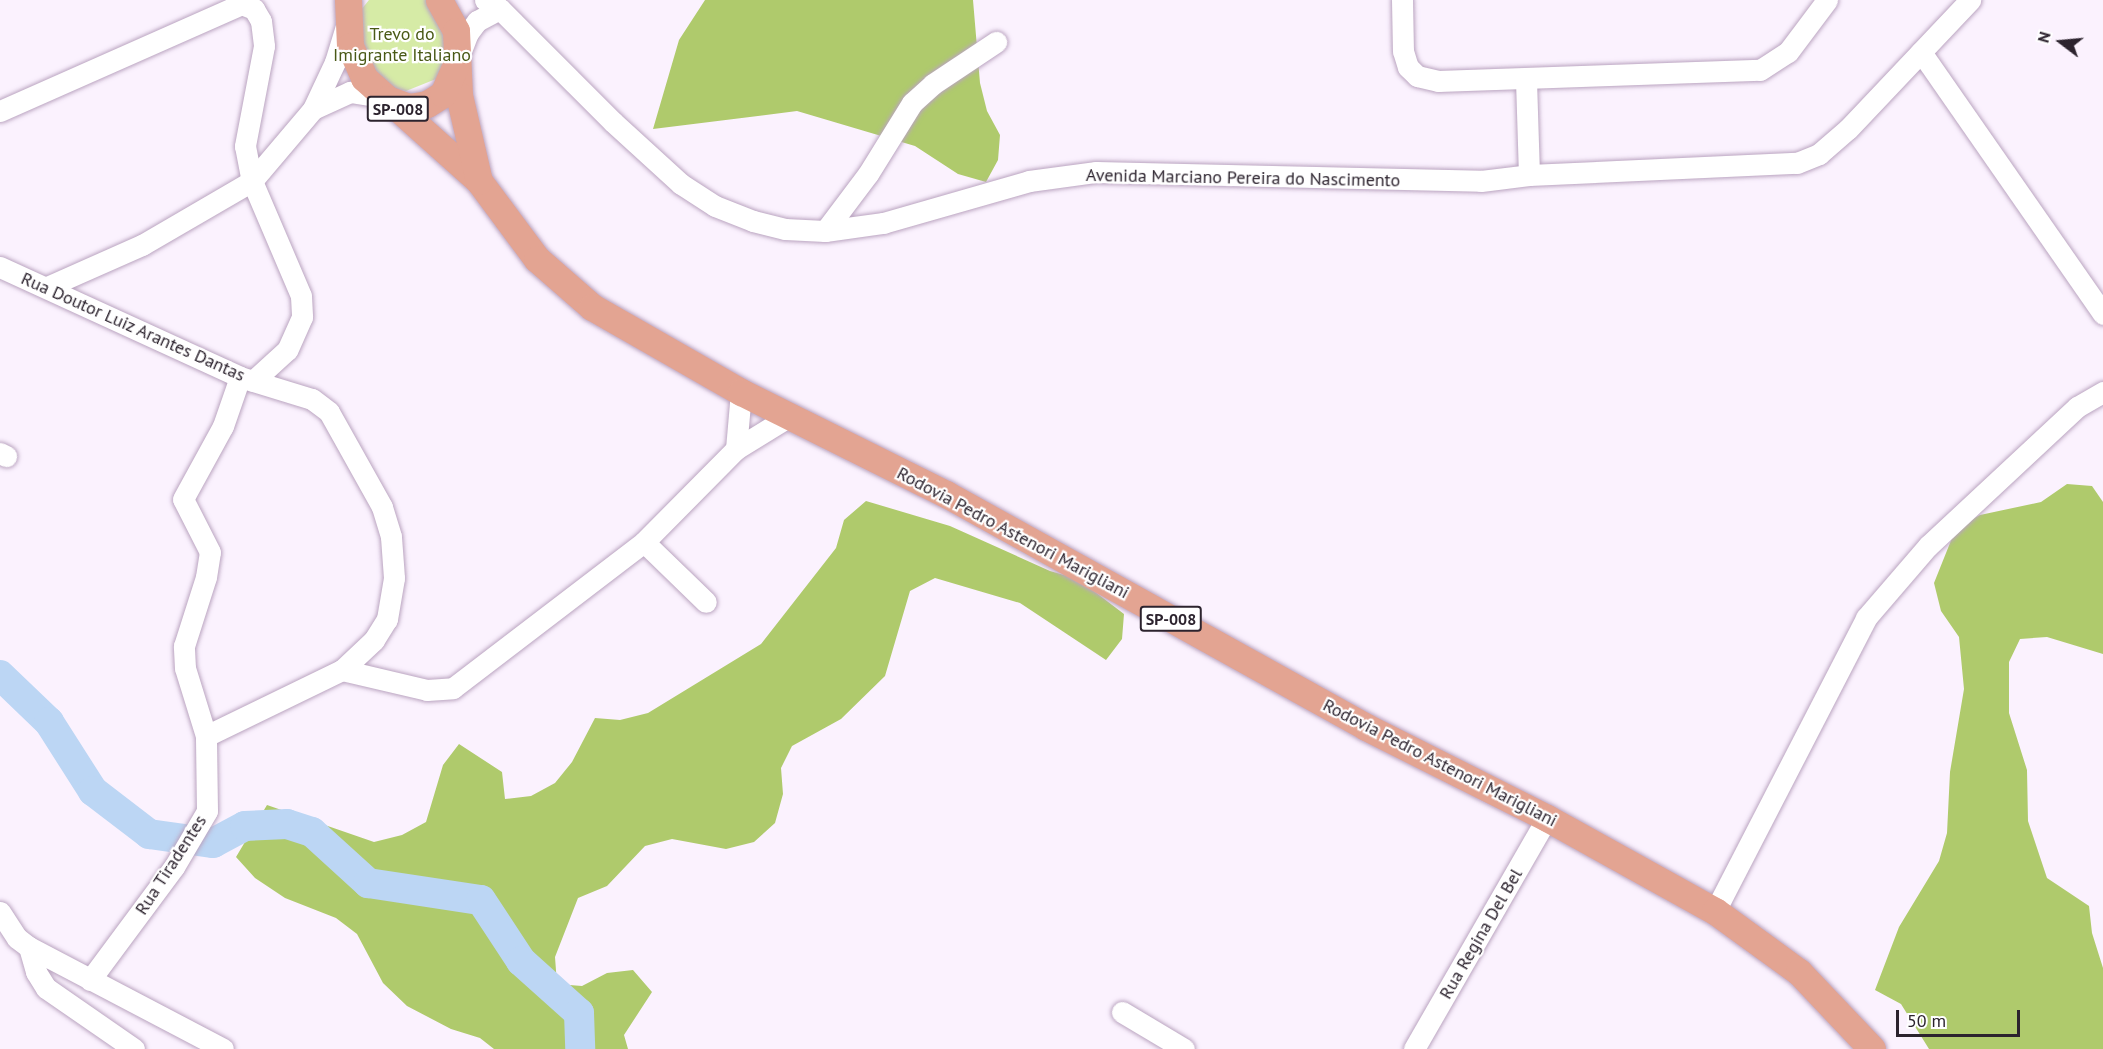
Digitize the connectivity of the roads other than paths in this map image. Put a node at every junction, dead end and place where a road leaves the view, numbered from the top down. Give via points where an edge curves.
1 (439, 0) edge
2 (1402, 0) edge
3 (1827, 0) edge
4 (1970, 0) edge
5 (492, 5) edge
6 (351, 6) edge
7 (996, 42) dead end
8 (1921, 52) junction
9 (458, 59) junction
10 (1526, 80) junction
11 (383, 97) junction
12 (313, 109) junction
13 (0, 111) edge
14 (1529, 175) junction
15 (252, 181) junction
16 (479, 181) junction
17 (825, 231) junction
18 (0, 267) edge
19 (47, 288) junction
20 (2103, 314) edge
21 (247, 379) junction
22 (741, 392) junction
23 (2103, 392) edge
24 (789, 417) junction
25 (736, 449) junction
26 (644, 542) junction
27 (706, 602) dead end
28 (342, 670) junction
29 (206, 736) junction
30 (1548, 818) junction
31 (1715, 910) junction
32 (0, 912) edge
33 (15, 939) edge
34 (90, 980) junction
35 (1122, 1012) dead end
36 (135, 1049) edge
37 (222, 1049) edge
38 (1184, 1049) edge
39 (1414, 1049) edge
40 (1872, 1049) edge

1 - 9 main road, Rodovia Pedro Astenori Marigliani / SP-008 via 456,31
2 - 10 street via 1403,51 1408,67 1417,76 1438,81
3 - 10 street via 1788,52 1760,70
4 - 8 street, Avenida Marciano Pereira do Nascimento
5 - 9 street, Avenida Marciano Pereira do Nascimento via 468,33
5 - 17 street, Avenida Marciano Pereira do Nascimento via 681,184 715,206 753,221 785,229
6 - 11 main road, Rodovia Pedro Astenori Marigliani / SP-008 via 357,67
6 - 12 street via 335,62
7 - 17 street via 912,102 868,174
8 - 14 street, Avenida Marciano Pereira do Nascimento via 1848,129 1819,154 1797,163
8 - 20 street
9 - 11 main road via 443,94 428,104 409,107
9 - 16 main road, Rodovia Pedro Astenori Marigliani / SP-008 via 459,95
10 - 14 street
11 - 12 street via 350,92
11 - 16 main road, Rodovia Pedro Astenori Marigliani / SP-008
12 - 15 street
13 - 15 street via 241,4 250,5 261,21 264,46 246,127 245,146
14 - 17 street, Avenida Marciano Pereira do Nascimento via 1480,181 1408,182 1096,172 1029,181 884,223
15 - 19 street via 142,246
15 - 21 street via 294,277 302,317 286,350
16 - 22 main road, Rodovia Pedro Astenori Marigliani / SP-008 via 537,259 592,307
18 - 19 street, Rua Doutor Luiz Arantes Dantas
19 - 21 street, Rua Doutor Luiz Arantes Dantas
21 - 28 street, Rua Doutor Luiz Arantes Dantas via 312,399 329,412 382,507 392,537 394,578 387,619 374,640
21 - 29 street, Rua Tiradentes via 183,500 210,552 184,646 185,668
22 - 24 main road, Rodovia Pedro Astenori Marigliani / SP-008
22 - 25 street
23 - 31 street via 2077,407 1928,546 1866,618
24 - 25 street
24 - 30 main road, Rodovia Pedro Astenori Marigliani / SP-008 via 945,494 1366,727
25 - 26 street
26 - 27 street
26 - 28 street via 453,688 427,690
28 - 29 street, Rua Doutor Luiz Arantes Dantas
29 - 34 street, Rua Tiradentes via 207,811 174,867
30 - 31 main road, Rodovia Pedro Astenori Marigliani / SP-008
30 - 39 street, Rua Regina Del Bel
31 - 40 main road, Rodovia Pedro Astenori Marigliani / SP-008 via 1799,972
32 - 33 street
33 - 34 street
33 - 36 street via 46,988
34 - 37 street
35 - 38 street

